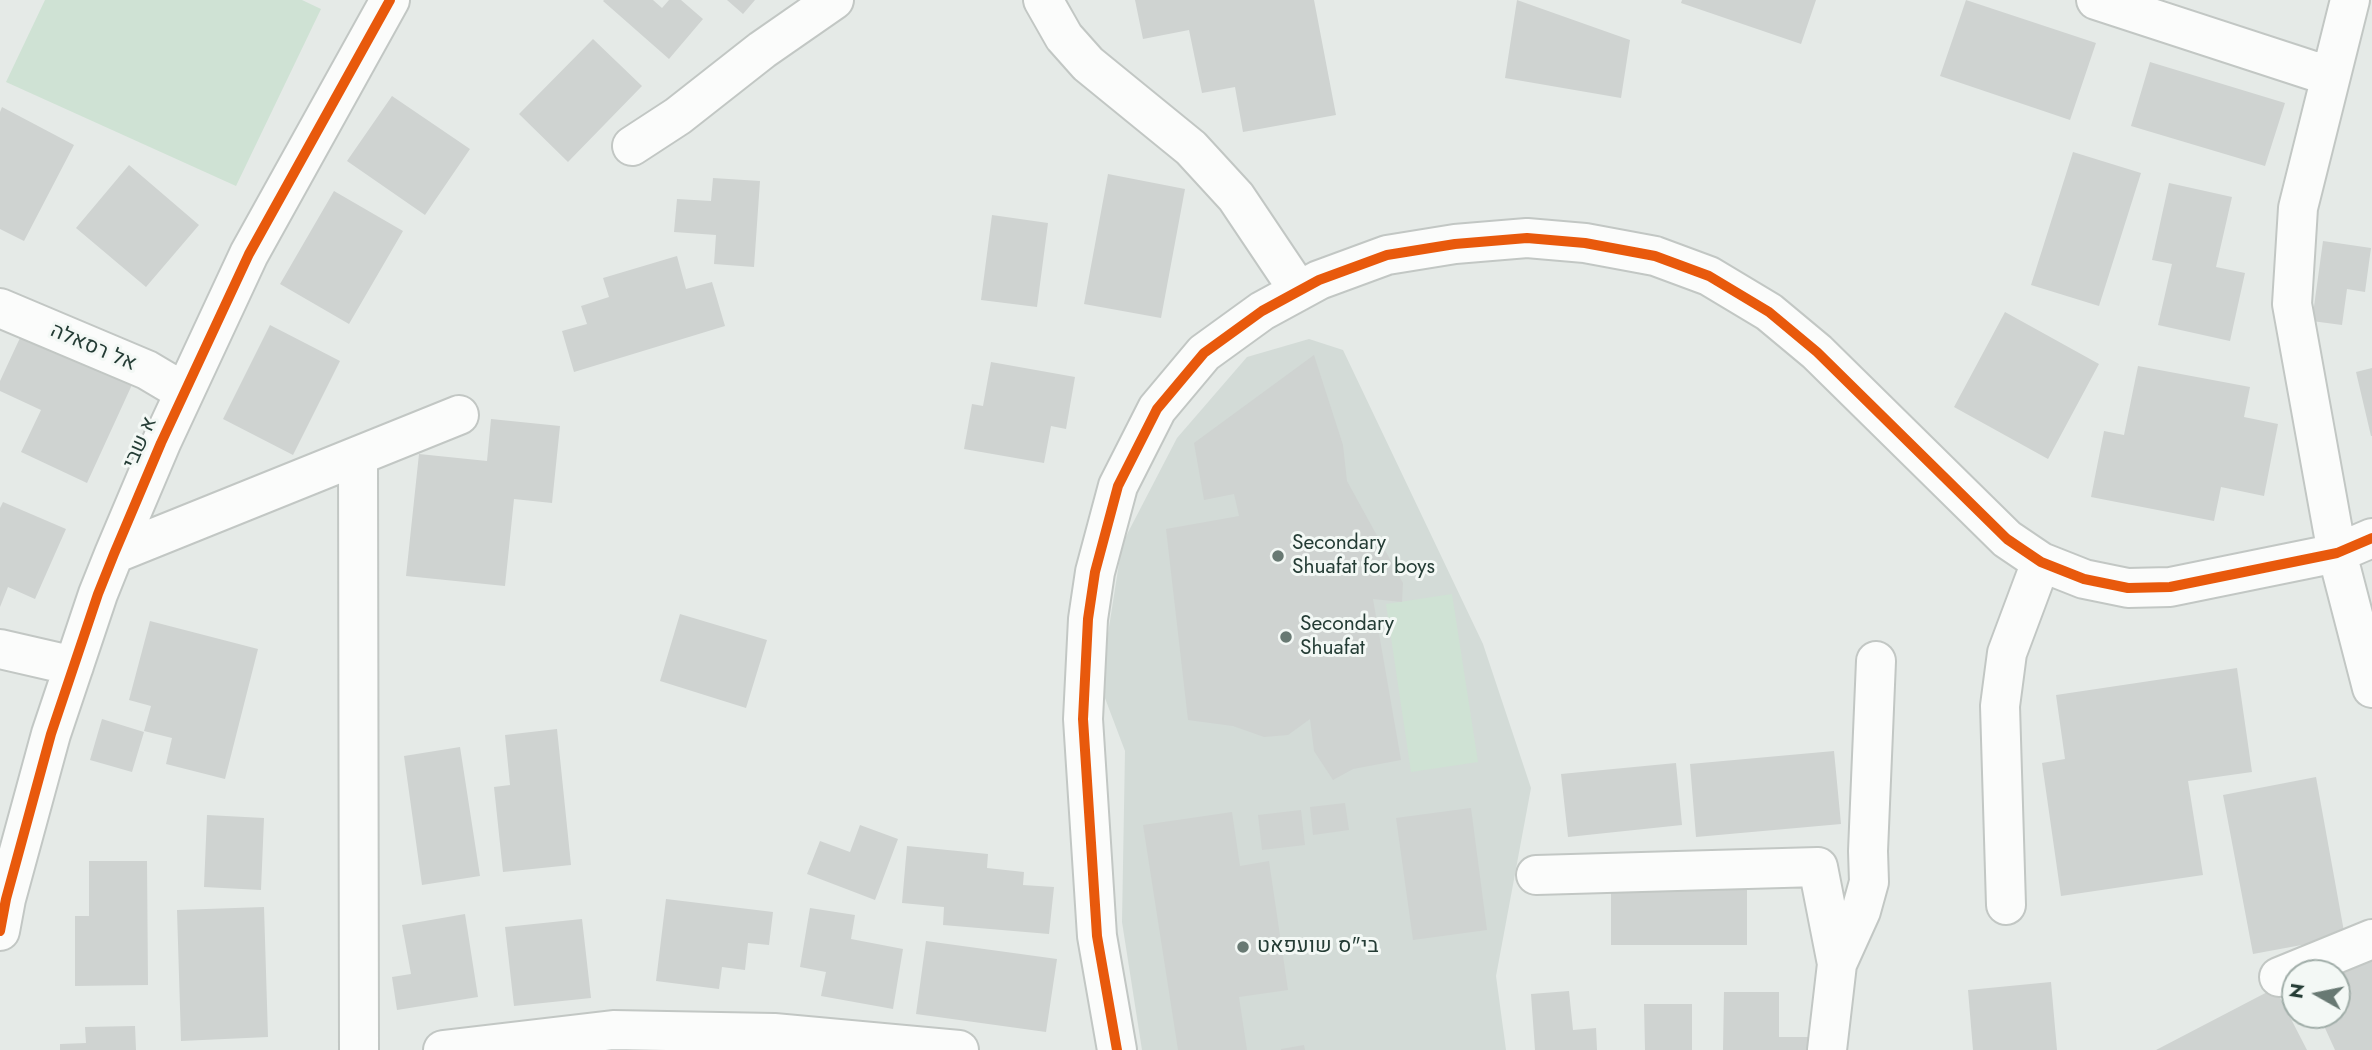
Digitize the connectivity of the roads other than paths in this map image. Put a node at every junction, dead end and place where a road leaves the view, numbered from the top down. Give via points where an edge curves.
1 (390, 0) edge
2 (834, 0) edge
3 (1043, 0) edge
4 (2096, 0) edge
5 (2350, 0) edge
6 (2329, 76) junction
7 (632, 146) dead end
8 (1299, 291) junction
9 (0, 308) edge
10 (184, 392) junction
11 (459, 415) dead end
12 (358, 456) junction
13 (2372, 538) edge
14 (2337, 553) junction
15 (114, 554) junction
16 (2041, 562) junction
17 (0, 649) edge
18 (1876, 662) dead end
19 (74, 666) junction
20 (2372, 688) edge
21 (1536, 875) dead end
22 (2006, 905) dead end
23 (0, 931) edge
24 (2372, 939) edge
25 (1837, 964) junction
26 (2279, 976) dead end
27 (359, 1050) edge
28 (443, 1050) edge
29 (959, 1050) edge
30 (1117, 1050) edge
31 (1827, 1050) edge

1 - 10 street, א שבי via 249,254
2 - 7 street
3 - 8 street via 1064,37 1088,64 1191,148 1236,197
4 - 6 street
5 - 6 street
6 - 14 street via 2298,208 2292,304
8 - 16 street via 1387,255 1455,244 1527,238 1655,256 1709,276 1769,312 2007,538
8 - 30 street via 1262,311 1204,354 1157,409 1118,485 1095,572 1083,719 1097,936
9 - 10 street, אל רסאלה via 147,370
10 - 15 street, א שבי
11 - 12 street
12 - 15 street
12 - 27 street
13 - 14 street
14 - 16 street via 2170,587 2128,588 2084,579
14 - 20 street
15 - 19 street, א שבי
16 - 22 street via 2007,653 2000,706
17 - 19 street
18 - 25 street via 1869,882
19 - 23 street, א שבי via 51,734
21 - 25 street via 1818,867
24 - 26 street
25 - 31 street
28 - 29 street via 613,1030 774,1033

